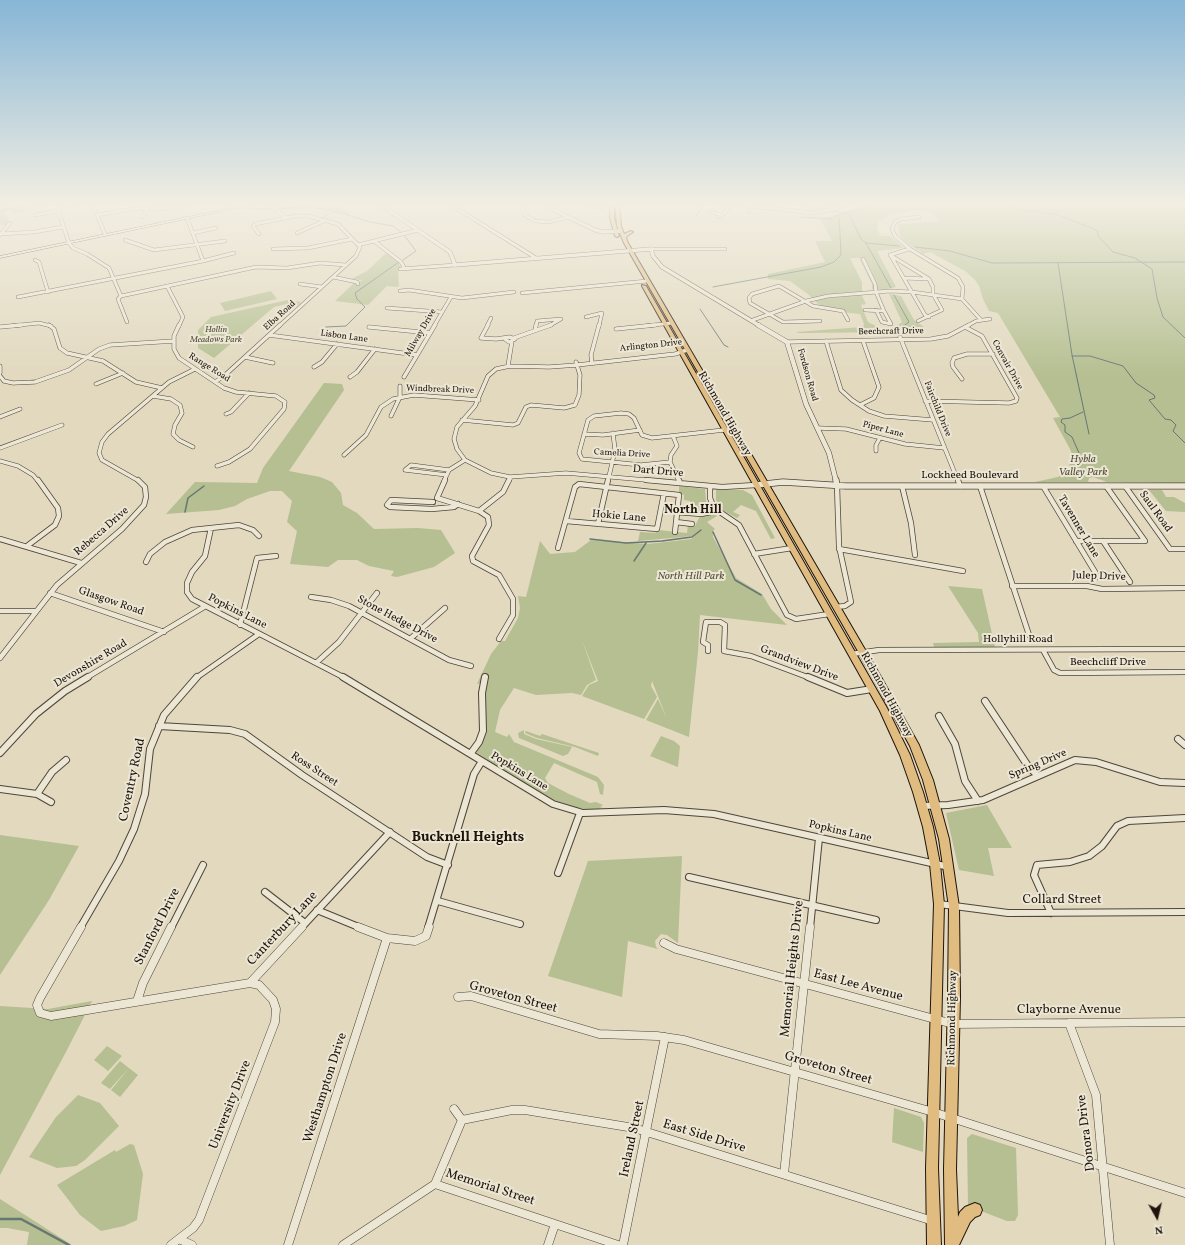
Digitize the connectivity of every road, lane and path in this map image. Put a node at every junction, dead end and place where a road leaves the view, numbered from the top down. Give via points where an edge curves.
1 (37, 261) edge
2 (97, 261) edge
3 (203, 261) edge
4 (350, 261) edge
5 (401, 261) edge
6 (454, 261) edge
7 (500, 261) edge
8 (632, 261) edge
9 (658, 261) edge
10 (864, 261) edge
11 (893, 261) edge
12 (900, 261) edge
13 (929, 261) edge
14 (346, 265) junction
15 (455, 265) junction
16 (400, 269) dead end
17 (405, 269) junction
18 (898, 269) junction
19 (913, 269) junction
20 (333, 277) junction
21 (904, 278) junction
22 (114, 279) junction
23 (929, 279) junction
24 (644, 282) junction
25 (300, 284) dead end
26 (358, 284) dead end
27 (167, 286) junction
28 (322, 287) junction
29 (400, 290) dead end
30 (48, 292) junction
31 (514, 292) dead end
32 (876, 292) junction
33 (912, 292) junction
34 (522, 293) dead end
35 (933, 294) junction
36 (121, 296) junction
37 (18, 297) dead end
38 (451, 297) junction
39 (962, 299) junction
40 (803, 302) junction
41 (387, 308) dead end
42 (865, 310) dead end
43 (876, 310) junction
44 (884, 310) junction
45 (442, 312) junction
46 (770, 314) junction
47 (586, 317) dead end
48 (929, 317) junction
49 (491, 318) dead end
50 (990, 319) dead end
51 (753, 320) junction
52 (848, 320) dead end
53 (981, 320) junction
54 (820, 321) dead end
55 (918, 321) dead end
56 (127, 322) dead end
57 (672, 323) junction
58 (665, 324) junction
59 (0, 327) edge
60 (369, 327) dead end
61 (966, 327) junction
62 (616, 329) dead end
63 (535, 330) junction
64 (430, 333) junction
65 (269, 335) junction
66 (901, 339) junction
67 (513, 340) junction
68 (174, 341) junction
69 (863, 341) junction
70 (788, 342) junction
71 (826, 342) junction
72 (337, 344) junction
73 (375, 349) junction
74 (683, 351) junction
75 (993, 354) junction
76 (417, 355) junction
77 (245, 357) junction
78 (88, 358) junction
79 (591, 361) junction
80 (273, 363) dead end
81 (577, 363) junction
82 (0, 366) edge
83 (508, 366) junction
84 (314, 367) dead end
85 (195, 369) junction
86 (0, 373) edge
87 (123, 373) junction
88 (0, 376) edge
89 (350, 377) dead end
90 (404, 377) dead end
91 (962, 379) dead end
92 (215, 382) junction
93 (96, 384) dead end
94 (400, 386) dead end
95 (162, 388) junction
96 (249, 393) junction
97 (153, 396) junction
98 (400, 397) junction
99 (479, 400) junction
100 (925, 401) junction
101 (860, 405) junction
102 (20, 408) dead end
103 (226, 414) dead end
104 (391, 416) dead end
105 (0, 417) edge
106 (462, 420) junction
107 (933, 420) junction
108 (62, 425) dead end
109 (818, 428) junction
110 (733, 429) junction
111 (640, 430) junction
112 (725, 430) junction
113 (613, 433) junction
114 (584, 434) junction
115 (673, 436) junction
116 (880, 438) junction
117 (193, 447) dead end
118 (0, 448) edge
119 (944, 448) junction
120 (876, 451) dead end
121 (344, 455) dead end
122 (465, 460) junction
123 (0, 461) edge
124 (612, 462) junction
125 (670, 462) junction
126 (217, 466) dead end
127 (449, 470) junction
128 (447, 475) junction
129 (511, 477) junction
130 (608, 477) junction
131 (680, 483) junction
132 (764, 484) junction
133 (756, 485) junction
134 (710, 486) junction
135 (837, 486) junction
136 (902, 486) junction
137 (960, 486) junction
138 (980, 486) junction
139 (1043, 486) junction
140 (1106, 486) junction
141 (1125, 486) junction
142 (1185, 486) edge
143 (606, 487) junction
144 (664, 493) junction
145 (437, 498) junction
146 (433, 502) junction
147 (458, 504) junction
148 (432, 509) junction
149 (480, 511) junction
150 (716, 511) junction
151 (677, 512) junction
152 (566, 521) junction
153 (676, 522) junction
154 (598, 524) junction
155 (692, 524) dead end
156 (211, 528) junction
157 (675, 532) dead end
158 (259, 536) dead end
159 (1, 540) edge
160 (1076, 541) junction
161 (1103, 541) junction
162 (27, 546) junction
163 (558, 548) dead end
164 (792, 548) junction
165 (840, 549) junction
166 (1185, 549) edge
167 (754, 554) junction
168 (915, 555) dead end
169 (276, 556) dead end
170 (146, 562) dead end
171 (81, 563) junction
172 (963, 571) dead end
173 (1098, 577) dead end
174 (1130, 582) dead end
175 (1012, 586) junction
176 (1185, 588) edge
177 (50, 593) junction
178 (377, 593) dead end
179 (311, 597) dead end
180 (836, 606) junction
181 (204, 607) junction
182 (445, 608) dead end
183 (0, 611) edge
184 (35, 612) junction
185 (361, 612) junction
186 (830, 614) junction
187 (240, 625) junction
188 (164, 632) junction
189 (259, 634) junction
190 (1029, 635) dead end
191 (410, 639) junction
192 (499, 639) dead end
193 (1185, 649) edge
194 (1043, 650) junction
195 (708, 651) dead end
196 (862, 652) junction
197 (852, 654) junction
198 (0, 658) edge
199 (316, 663) junction
200 (471, 666) dead end
201 (1185, 672) edge
202 (486, 677) dead end
203 (872, 689) junction
204 (985, 701) dead end
205 (939, 716) dead end
206 (159, 726) junction
207 (1178, 739) dead end
208 (1185, 745) edge
209 (0, 753) edge
210 (471, 753) junction
211 (66, 760) dead end
212 (482, 761) junction
213 (1038, 776) junction
214 (1185, 783) edge
215 (0, 789) edge
216 (37, 794) junction
217 (978, 801) junction
218 (51, 802) dead end
219 (922, 806) junction
220 (936, 806) junction
221 (580, 813) junction
222 (1185, 818) edge
223 (390, 832) junction
224 (819, 838) junction
225 (935, 864) junction
226 (203, 865) dead end
227 (448, 866) junction
228 (949, 867) junction
229 (558, 873) dead end
230 (689, 877) dead end
231 (265, 892) dead end
232 (438, 901) junction
233 (939, 904) junction
234 (812, 906) junction
235 (954, 906) junction
236 (318, 910) junction
237 (1185, 912) edge
238 (1051, 913) junction
239 (876, 920) dead end
240 (305, 923) junction
241 (520, 924) dead end
242 (387, 938) junction
243 (664, 943) dead end
244 (250, 983) junction
245 (804, 984) junction
246 (458, 997) dead end
247 (137, 1002) junction
248 (51, 1016) joint
249 (937, 1019) junction
250 (1185, 1022) edge
251 (1069, 1023) junction
252 (953, 1024) junction
253 (665, 1037) junction
254 (795, 1072) junction
255 (454, 1109) dead end
256 (933, 1112) junction
257 (952, 1119) junction
258 (462, 1120) junction
259 (646, 1132) junction
260 (1103, 1167) junction
261 (784, 1174) junction
262 (435, 1184) junction
263 (1185, 1193) edge
264 (975, 1210) dead end
265 (933, 1220) junction
266 (555, 1224) junction
267 (179, 1239) junction
268 (171, 1245) edge
269 (192, 1245) edge
270 (288, 1245) edge
271 (343, 1245) edge
272 (548, 1245) edge
273 (618, 1245) edge
274 (623, 1245) edge
275 (934, 1245) edge
276 (952, 1245) edge
277 (1110, 1245) edge

1 - 30 street
2 - 22 street via 107,266
3 - 22 street
4 - 14 street, Elba Road
5 - 17 street
6 - 15 street
7 - 15 street
8 - 24 highway, Richmond Highway
9 - 51 street, Fordson Road via 665,269
10 - 32 street
11 - 18 street
12 - 19 street
13 - 39 street via 958,278 963,288
14 - 20 street, Elba Road
14 - 27 street via 320,263 287,268 259,267
15 - 17 street
16 - 17 street
18 - 19 street
18 - 21 street
19 - 23 street
20 - 26 street
20 - 28 street, Elba Road
21 - 23 street
21 - 33 street
22 - 30 street
22 - 36 street
23 - 35 street via 933,286
24 - 34 street
24 - 57 highway, Richmond Highway
24 - 58 highway, Richmond Highway
25 - 28 street
27 - 36 street
27 - 68 street via 182,317
28 - 65 street, Elba Road
29 - 38 street
30 - 37 street
31 - 38 street via 470,298
32 - 33 street
32 - 40 street via 828,296
32 - 44 street
33 - 35 street
33 - 48 street via 925,315
35 - 39 street
35 - 48 street via 942,310
36 - 56 street via 118,300
38 - 45 street, Milway Drive
39 - 53 street via 967,308
40 - 46 street
40 - 46 street via 778,286 752,294 749,298 750,303
40 - 52 street via 820,309 843,311
41 - 45 street
42 - 43 street
43 - 44 street
43 - 44 street via 882,322 891,324
45 - 64 street, Milway Drive
46 - 51 street
46 - 54 street via 783,322
47 - 79 street via 602,313
48 - 55 street
49 - 67 street via 481,338 510,337
50 - 53 street, Beechcraft Drive
51 - 70 street, Fordson Road
53 - 61 street, Beechcraft Drive
57 - 58 street
57 - 74 highway, Richmond Highway
58 - 62 street
58 - 74 highway, Richmond Highway
59 - 78 street via 40,323 50,325 62,350
60 - 64 street
61 - 66 street, Beechcraft Drive via 940,338
61 - 75 street, Convair Drive via 981,334
63 - 63 street via 545,328 561,319 537,321
63 - 67 street
64 - 76 street, Milway Drive
65 - 72 street, Lisbon Lane
65 - 77 street, Elba Road
66 - 69 street, Beechcraft Drive
66 - 100 street, Fairchild Drive
67 - 83 street
68 - 78 street via 112,344 101,348
68 - 85 street, Range Road via 177,355
69 - 71 street, Beechcraft Drive
69 - 101 street via 879,387 874,398
70 - 71 street, Beechcraft Drive
70 - 109 street, Fordson Road via 806,404
71 - 101 street via 841,390
72 - 73 street, Lisbon Lane
72 - 84 street via 322,362
73 - 76 street, Lisbon Lane
73 - 89 street
74 - 79 street, Arlington Drive
74 - 110 highway, Richmond Highway
74 - 112 highway, Richmond Highway
75 - 91 street via 967,354 954,358 953,367
75 - 100 street, Convair Drive via 1017,398 1016,401
76 - 90 street, Milway Drive
77 - 80 street
77 - 92 street, Elba Road
78 - 87 street via 106,362
78 - 88 street via 69,370 35,382 13,383 4,381
79 - 81 street, Arlington Drive
81 - 83 street, Arlington Drive
81 - 106 street via 580,375 579,395 575,405 564,408 531,405 513,425
82 - 86 street
83 - 99 street, Arlington Drive via 490,373
85 - 92 street, Range Road
85 - 95 street, Rebecca Drive via 175,378
87 - 93 street
87 - 95 street via 138,383
92 - 96 street, Range Road via 230,390
94 - 98 street, Windbreak Drive
95 - 97 street, Rebecca Drive
96 - 103 street via 232,412
96 - 126 street, Range Road via 277,397 284,401 284,407 248,450
97 - 117 street via 171,399 180,404 182,413 174,427 174,434 179,440
97 - 171 street, Rebecca Drive via 108,434 99,450 100,457 105,463 142,484 146,492 145,502 134,518
98 - 99 street, Windbreak Drive
98 - 104 street, Windbreak Drive
98 - 121 street, Windbreak Drive via 381,407 366,435
99 - 106 street, Arlington Drive
100 - 107 street, Fairchild Drive
101 - 107 street via 888,417
102 - 105 street
106 - 122 street, Arlington Drive via 457,427 454,440
107 - 119 street, Fairchild Drive
108 - 118 street
109 - 116 street, Piper Lane via 846,429
109 - 135 street, Fordson Road via 829,453
110 - 112 street, Camelia Drive
110 - 132 highway, Richmond Highway
111 - 113 street
111 - 114 street, Camelia Drive via 633,416 621,413 591,418
111 - 115 street, Camelia Drive via 642,435 649,438
112 - 115 street, Camelia Drive
112 - 133 highway, Richmond Highway
113 - 114 street
113 - 124 street via 616,444
114 - 124 street, Camelia Drive via 579,453 581,458
115 - 125 street via 677,446
116 - 119 street, Piper Lane via 910,445
116 - 120 street
119 - 137 street, Fairchild Drive
122 - 127 street
122 - 129 street via 486,471
123 - 162 street via 23,468 33,475 58,508 59,516 55,525
124 - 125 street, Camelia Drive via 641,465
124 - 130 street
125 - 131 street
127 - 128 street
127 - 128 street via 411,464 405,470
128 - 145 street
129 - 130 street, Dart Drive via 558,473
129 - 149 street via 503,492
130 - 131 street, Dart Drive
130 - 143 street
131 - 134 street, Dart Drive
132 - 133 street, Lockheed Boulevard
132 - 135 street, Lockheed Boulevard via 783,482
132 - 180 highway, Richmond Highway
133 - 134 street, Dart Drive
133 - 164 highway, Richmond Highway
134 - 150 street via 710,501
135 - 136 street, Lockheed Boulevard
135 - 165 street, Fordson Road
136 - 137 street, Lockheed Boulevard
136 - 168 street
137 - 138 street, Lockheed Boulevard
138 - 139 street, Lockheed Boulevard
138 - 175 street
139 - 140 street, Lockheed Boulevard
139 - 160 street, Tavenner Lane
140 - 141 street, Lockheed Boulevard
140 - 161 street via 1145,541
141 - 142 street, Lockheed Boulevard
141 - 166 street, Saul Road via 1170,549
143 - 144 street
143 - 152 street via 576,485
143 - 154 street
144 - 151 street via 679,495
144 - 154 street, Hokie Lane via 657,529
145 - 146 street
145 - 147 street
146 - 148 street
146 - 148 street via 391,500 387,506
147 - 148 street via 454,507
147 - 149 street
149 - 192 street via 488,517 489,525 472,556 473,561 499,575 513,599 513,615
150 - 151 street via 704,514
150 - 167 street via 738,524
151 - 153 street
152 - 154 street, Hokie Lane
152 - 163 street
153 - 155 street
153 - 157 street
156 - 158 street via 239,525 253,530
156 - 170 street via 189,531 171,538 150,554
156 - 181 street, Popkins Lane via 205,556 188,577 186,585 190,597
159 - 162 street
160 - 161 street
160 - 173 street, Tavenner Lane
161 - 174 street
162 - 171 street
164 - 167 street
164 - 186 highway, Richmond Highway
165 - 172 street
165 - 180 street, Fordson Road via 851,602 845,606
167 - 186 street via 788,616 796,619
169 - 187 street via 257,558
171 - 177 street, Rebecca Drive
175 - 176 street, Julep Drive
175 - 190 street
177 - 184 street, Rebecca Drive
177 - 188 street, Glasgow Road
178 - 185 street
179 - 185 street, Stone Hedge Drive via 338,602
180 - 196 highway, Richmond Highway
181 - 187 street, Popkins Lane
181 - 188 street, Devonshire Road
182 - 191 street
183 - 184 street
184 - 198 street, Rebecca Drive
185 - 191 street, Stone Hedge Drive
185 - 199 street via 338,642
186 - 197 highway, Richmond Highway
187 - 189 street, Popkins Lane
188 - 209 street, Devonshire Road via 56,697 27,723
189 - 199 street, Popkins Lane
189 - 206 street, Coventry Road via 194,679 173,702
191 - 200 street, Stone Hedge Drive via 449,660
193 - 194 street, Hollyhill Road
194 - 196 street, Hollyhill Road
194 - 201 street, Beechcliff Drive via 1054,670 1060,673
195 - 203 street, Grandview Drive via 708,645 703,642 706,622 720,622 725,625 724,651 752,656 847,693
196 - 197 street, Hollyhill Road
196 - 220 highway, Richmond Highway via 914,745
197 - 203 highway, Richmond Highway
199 - 210 street, Popkins Lane
202 - 210 street via 482,693 482,731 479,742
203 - 219 highway, Richmond Highway via 895,732
204 - 213 street via 1028,766
205 - 217 street via 958,749 966,781
206 - 223 street, Ross Street via 230,730 245,734 302,775
206 - 248 street, Coventry Road via 150,749 144,794 134,829 120,861 40,998 37,1008 40,1013
207 - 208 street
210 - 212 street, Popkins Lane
211 - 216 street via 52,772
212 - 221 street, Popkins Lane via 549,802
212 - 227 street via 474,774
213 - 214 street, Spring Drive via 1070,761 1081,759 1160,782
213 - 217 street, Spring Drive
215 - 216 street
216 - 218 street
217 - 220 street, Spring Drive
219 - 220 street, Spring Drive
219 - 225 highway, Richmond Highway
220 - 228 highway, Richmond Highway
221 - 224 street, Popkins Lane via 664,810 714,814
221 - 229 street
222 - 238 street via 1128,821 1117,826 1102,846 1089,856 1070,862 1037,865 1034,875
223 - 227 street, Ross Street via 428,858
223 - 236 street, Canterbury Lane
224 - 225 street, Popkins Lane
224 - 234 street, Memorial Heights Drive
225 - 228 street, Popkins Lane
225 - 233 highway, Richmond Highway
226 - 247 street, Stanford Drive via 143,983
227 - 232 street
228 - 235 highway, Richmond Highway
230 - 234 street via 698,877
231 - 240 street
232 - 241 street
232 - 242 street via 428,932 422,939 414,941
233 - 235 street, Collard Street
233 - 249 highway, Richmond Highway
234 - 239 street
234 - 245 street, Memorial Heights Drive
235 - 238 street, Collard Street via 1001,913
235 - 252 highway, Richmond Highway
236 - 240 street, Canterbury Lane
236 - 242 street
237 - 238 street, Collard Street
240 - 244 street, Canterbury Lane
242 - 270 street, Westhampton Drive
243 - 245 street, East Lee Avenue via 676,949
244 - 247 street, Canterbury Lane
244 - 267 street, University Drive via 259,985 273,1000 276,1009 275,1022 198,1220 193,1228
245 - 249 street, East Lee Avenue
245 - 254 street, Memorial Heights Drive
246 - 253 street, Groveton Street via 471,996 599,1034
247 - 248 street, Canterbury Lane
249 - 252 street, East Lee Avenue
249 - 256 highway, Richmond Highway
250 - 251 street, Clayborne Avenue
251 - 252 street, Clayborne Avenue
251 - 260 street, Donora Drive via 1096,1095
252 - 257 highway, Richmond Highway
253 - 254 street, Groveton Street via 684,1040
253 - 259 street, Ireland Street
254 - 256 street, Groveton Street
254 - 261 street, Memorial Heights Drive
255 - 258 street
256 - 257 street, Groveton Street
256 - 265 highway, Richmond Highway
257 - 260 street, Groveton Street
257 - 276 highway, Richmond Highway
258 - 259 street, East Side Drive via 512,1110 525,1110
258 - 262 street
259 - 261 street, East Side Drive
259 - 274 street, Ireland Street
260 - 263 street, Groveton Street
260 - 277 street, Donora Drive
261 - 265 street, East Side Drive
262 - 266 street, Memorial Street
262 - 271 street, Memorial Street
264 - 276 highway via 965,1218
265 - 275 highway, Richmond Highway
266 - 272 street
266 - 273 street, Memorial Street
267 - 268 street, University Drive
267 - 269 street

